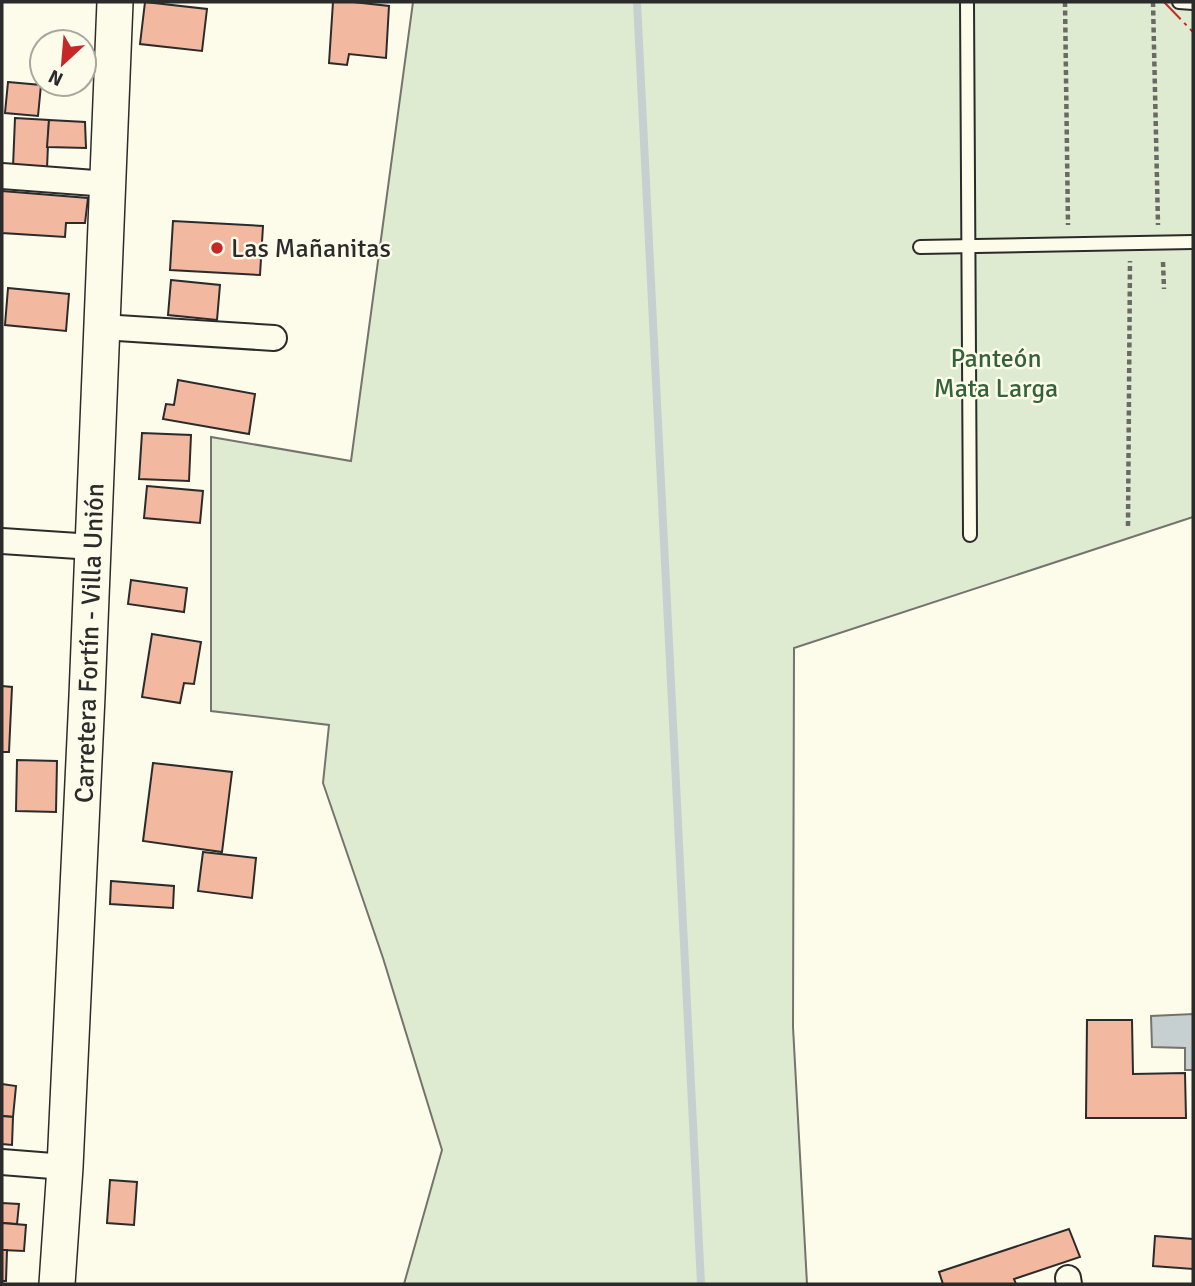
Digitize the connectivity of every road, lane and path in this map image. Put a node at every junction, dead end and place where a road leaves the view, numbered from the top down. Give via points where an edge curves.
1 (115, 2) edge
2 (967, 2) edge
3 (1065, 2) edge
4 (1153, 2) edge
5 (1179, 2) edge
6 (1193, 3) edge
7 (2, 176) edge
8 (108, 184) junction
9 (1193, 242) edge
10 (1130, 243) junction
11 (1161, 243) junction
12 (1068, 244) junction
13 (968, 246) junction
14 (920, 247) dead end
15 (1164, 289) dead end
16 (102, 327) junction
17 (274, 338) dead end
18 (1128, 526) dead end
19 (970, 535) dead end
20 (2, 541) edge
21 (93, 547) junction
22 (2, 1162) edge
23 (65, 1167) junction
24 (57, 1284) edge

1 - 8 main road, Carretera Fortín - Villa Unión
2 - 13 lane
3 - 12 path
4 - 11 path
5 - 6 lane
7 - 8 street
8 - 16 main road, Carretera Fortín - Villa Unión
9 - 11 lane
10 - 11 lane
10 - 12 lane
10 - 18 path
11 - 15 path
12 - 13 lane
13 - 14 lane
13 - 19 lane
16 - 17 street
16 - 21 main road, Carretera Fortín - Villa Unión
20 - 21 street
21 - 23 main road, Carretera Fortín - Villa Unión
22 - 23 street
23 - 24 main road, Carretera Fortín - Villa Unión

